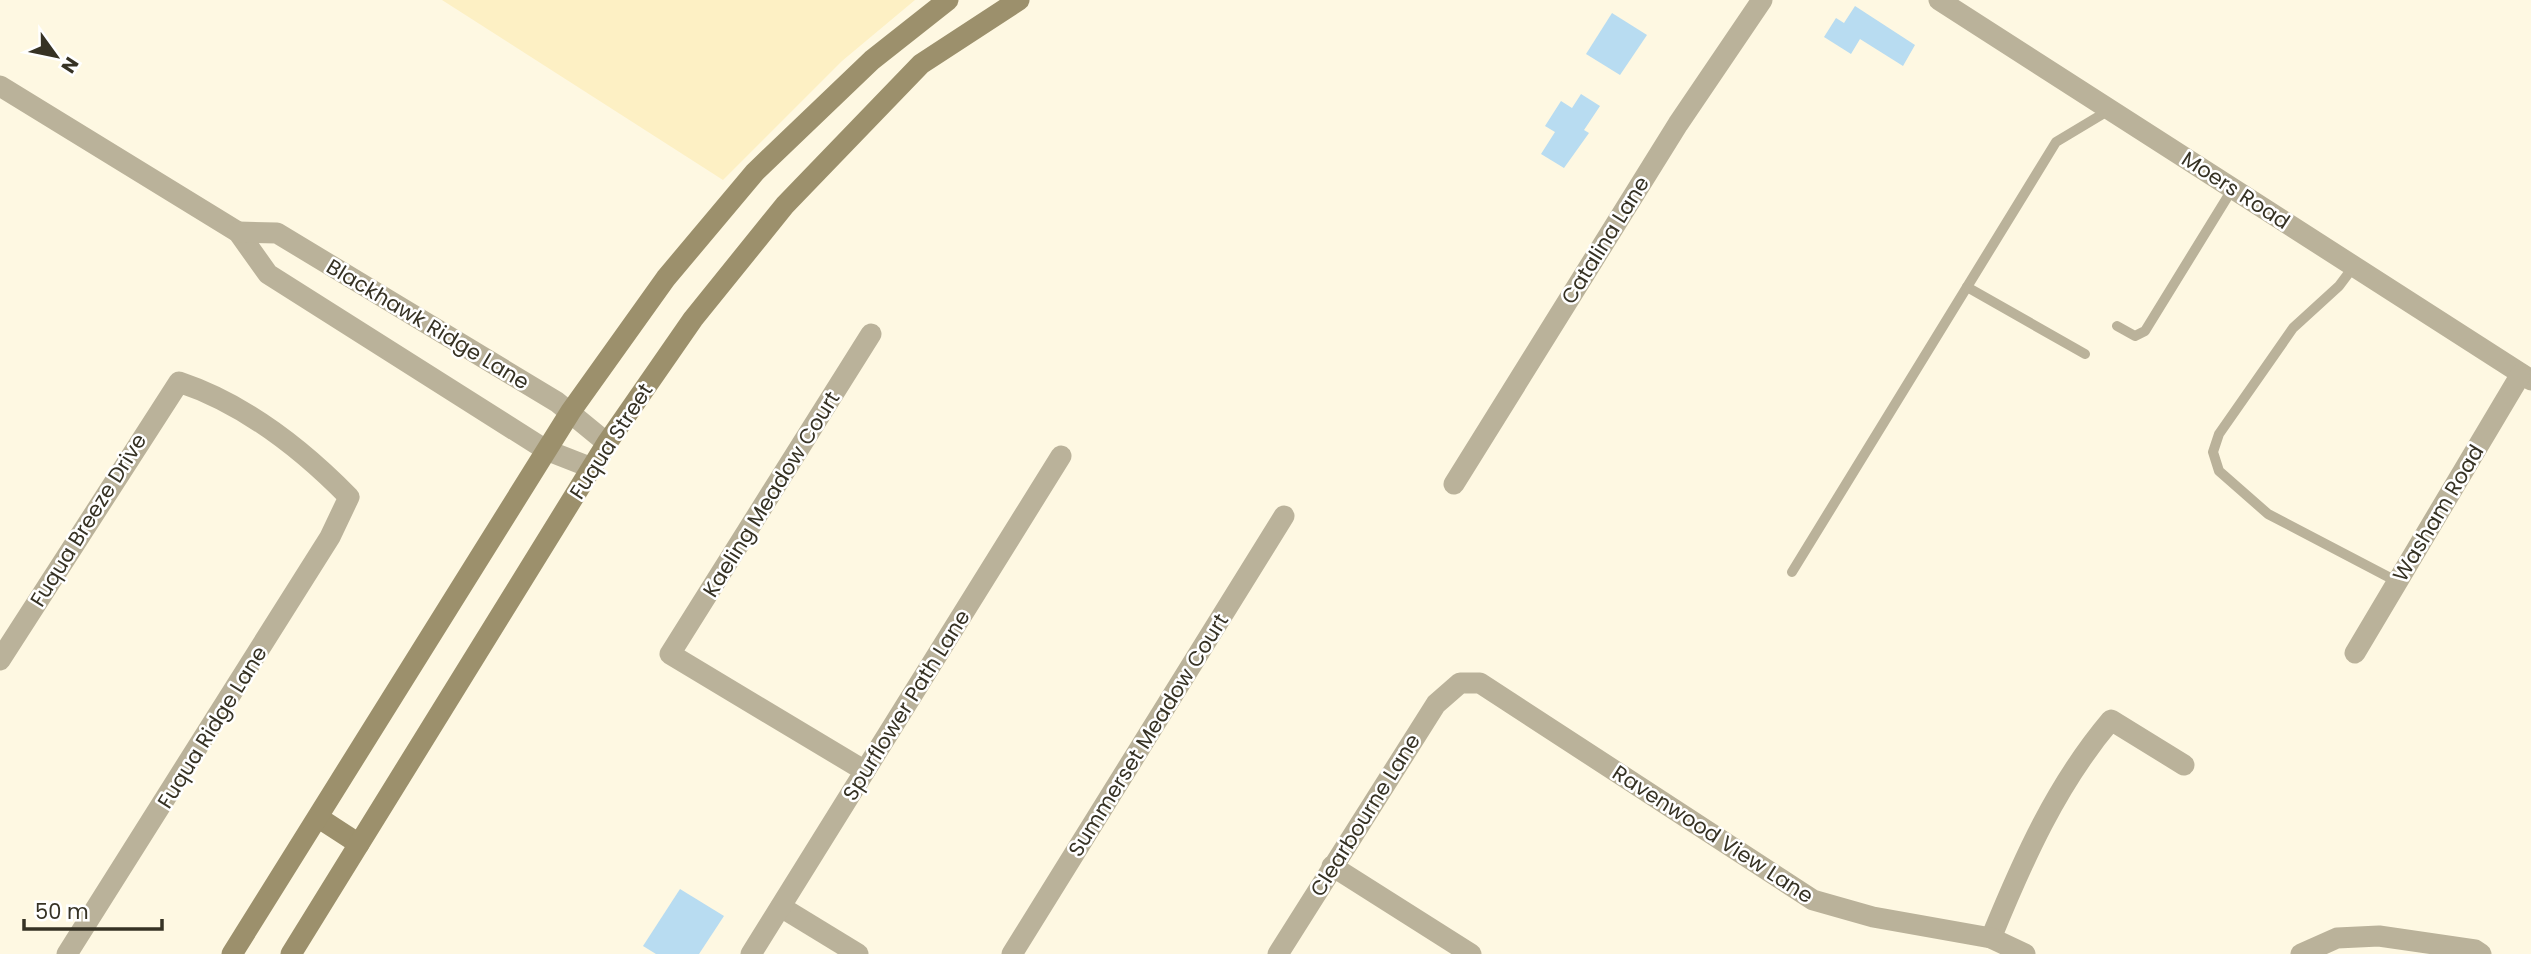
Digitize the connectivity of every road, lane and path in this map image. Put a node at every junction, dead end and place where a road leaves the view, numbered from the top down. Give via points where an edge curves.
1 (948, 0) edge
2 (1019, 0) edge
3 (1762, 0) edge
4 (1940, 0) edge
5 (0, 86) edge
6 (2111, 109) junction
7 (2233, 188) junction
8 (238, 232) junction
9 (2354, 266) junction
10 (1967, 287) junction
11 (2117, 326) dead end
12 (872, 334) dead end
13 (2085, 354) dead end
14 (2526, 377) edge
15 (571, 411) junction
16 (607, 443) junction
17 (546, 450) junction
18 (1061, 456) dead end
19 (592, 468) junction
20 (1454, 484) dead end
21 (349, 497) joint
22 (1284, 516) dead end
23 (1792, 572) dead end
24 (2398, 582) junction
25 (2355, 653) dead end
26 (0, 660) edge
27 (1460, 683) joint
28 (2183, 765) dead end
29 (865, 771) junction
30 (319, 818) junction
31 (359, 844) junction
32 (1332, 866) junction
33 (781, 907) junction
34 (1991, 938) junction
35 (67, 954) edge
36 (232, 954) edge
37 (291, 954) edge
38 (751, 954) edge
39 (858, 954) edge
40 (1012, 954) edge
41 (1278, 954) edge
42 (1471, 954) edge
43 (2025, 954) edge
44 (2301, 954) edge
45 (2481, 954) edge

1 - 15 main road via 872,60 755,172 666,278
2 - 16 main road, Fuqua Street via 921,64 785,205 694,319
3 - 20 street, Catalina Lane via 1678,124
4 - 6 street, Moers Road
5 - 8 street, Blackhawk Ridge Lane
6 - 7 street, Moers Road
6 - 10 lane via 2056,142
7 - 9 street, Moers Road
7 - 11 lane via 2145,331 2136,336
8 - 15 street, Blackhawk Ridge Lane via 277,233
8 - 17 street, Blackhawk Ridge Lane via 268,274
9 - 14 street, Moers Road
9 - 24 lane via 2293,328 2219,434 2213,452 2219,471 2268,514
10 - 13 lane
10 - 23 lane
12 - 29 street, Kaeling Meadow Court via 670,654
14 - 24 street, Washam Road
15 - 16 street, Blackhawk Ridge Lane
15 - 17 main road
16 - 19 main road, Fuqua Street
17 - 19 street, Blackhawk Ridge Lane
17 - 30 main road
18 - 29 street, Spurflower Path Lane
19 - 31 main road, Fuqua Street
21 - 26 street, Fuqua Breeze Drive via 309,456 225,400 179,382
21 - 35 street, Fuqua Ridge Lane via 323,549
22 - 40 street, Summerset Meadow Court
24 - 25 street, Washam Road
27 - 32 street, Clearbourne Lane via 1436,704
27 - 34 street, Ravenwood View Lane via 1480,683 1813,901
28 - 34 street via 2111,720 2084,752 2044,816
29 - 33 street, Spurflower Path Lane
30 - 31 main road
30 - 36 main road
31 - 37 main road, Fuqua Street
32 - 41 street, Clearbourne Lane
32 - 42 street
33 - 38 street, Spurflower Path Lane
33 - 39 street
34 - 43 street, Ravenwood View Lane
44 - 45 street via 2337,938 2379,936

